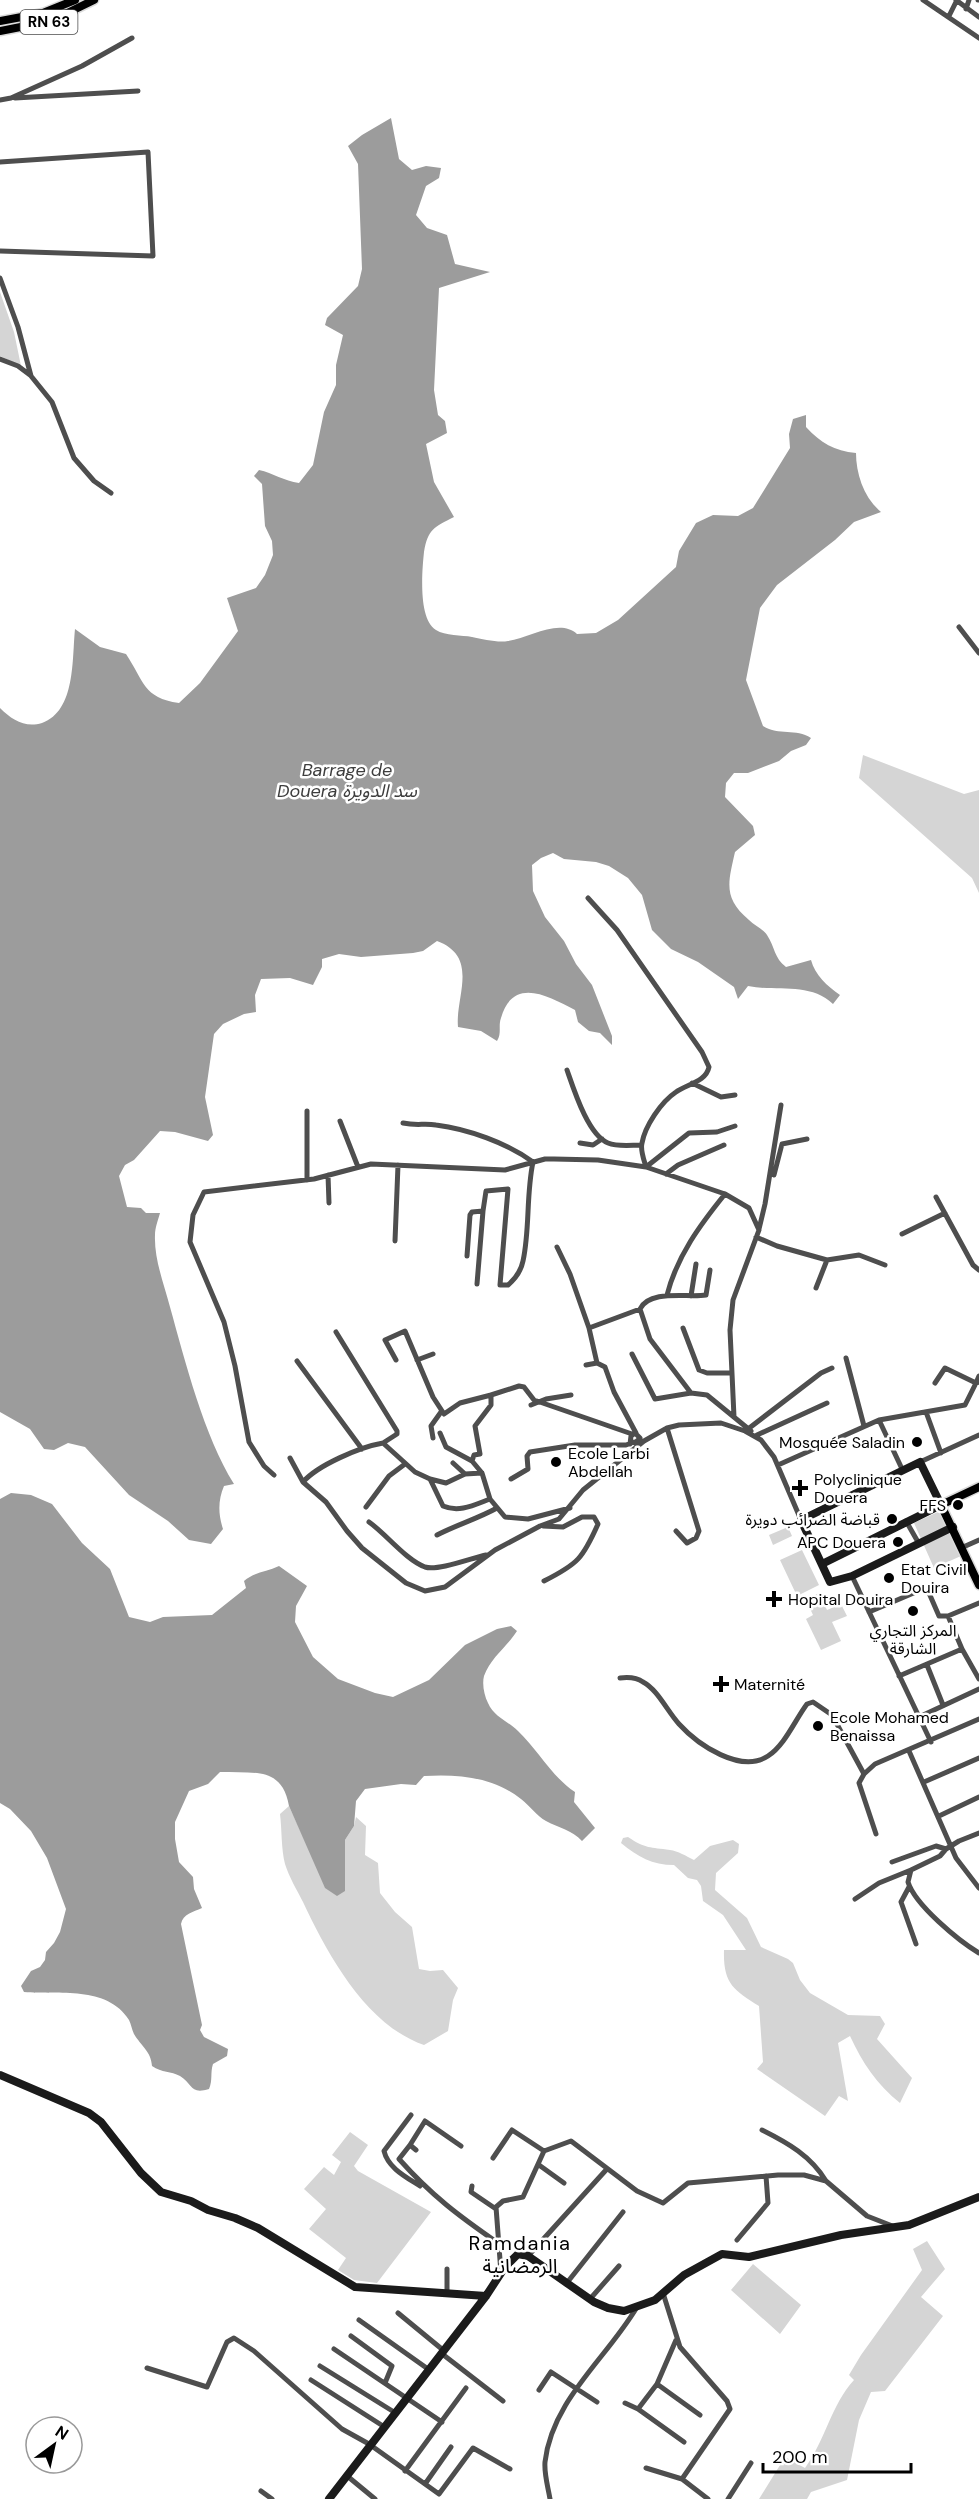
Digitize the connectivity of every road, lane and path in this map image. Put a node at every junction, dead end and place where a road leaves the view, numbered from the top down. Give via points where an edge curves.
1 (75, 0) edge
2 (94, 0) edge
3 (923, 0) edge
4 (956, 0) edge
5 (969, 0) edge
6 (966, 9) junction
7 (949, 16) junction
8 (979, 17) edge
9 (1, 21) edge
10 (1, 31) edge
11 (132, 38) dead end
12 (979, 38) edge
13 (138, 91) dead end
14 (11, 98) junction
15 (0, 100) edge
16 (0, 162) edge
17 (0, 251) edge
18 (0, 278) edge
19 (0, 358) edge
20 (31, 376) junction
21 (111, 493) dead end
22 (959, 627) dead end
23 (979, 653) edge
24 (588, 898) dead end
25 (567, 1070) dead end
26 (692, 1083) junction
27 (735, 1095) dead end
28 (781, 1105) dead end
29 (308, 1111) dead end
30 (340, 1121) dead end
31 (403, 1123) dead end
32 (735, 1126) dead end
33 (602, 1139) junction
34 (807, 1139) dead end
35 (580, 1143) dead end
36 (641, 1145) junction
37 (724, 1145) dead end
38 (533, 1162) junction
39 (399, 1165) junction
40 (357, 1167) junction
41 (646, 1167) junction
42 (666, 1174) junction
43 (328, 1175) junction
44 (307, 1180) junction
45 (769, 1182) junction
46 (725, 1194) junction
47 (936, 1197) dead end
48 (329, 1203) dead end
49 (483, 1210) junction
50 (945, 1213) junction
51 (757, 1233) junction
52 (902, 1234) dead end
53 (395, 1240) dead end
54 (557, 1247) dead end
55 (467, 1256) dead end
56 (827, 1260) junction
57 (696, 1264) dead end
58 (885, 1265) dead end
59 (710, 1270) dead end
60 (979, 1270) edge
61 (477, 1284) dead end
62 (816, 1288) dead end
63 (667, 1295) junction
64 (691, 1296) junction
65 (640, 1309) junction
66 (589, 1328) junction
67 (683, 1328) dead end
68 (336, 1332) dead end
69 (433, 1354) dead end
70 (632, 1354) dead end
71 (846, 1358) dead end
72 (396, 1360) dead end
73 (417, 1360) junction
74 (297, 1361) dead end
75 (586, 1365) dead end
76 (596, 1365) junction
77 (832, 1368) dead end
78 (732, 1373) junction
79 (979, 1376) edge
80 (977, 1382) edge
81 (935, 1383) dead end
82 (691, 1393) junction
83 (491, 1395) junction
84 (571, 1395) dead end
85 (539, 1402) junction
86 (826, 1403) dead end
87 (531, 1405) dead end
88 (441, 1412) junction
89 (926, 1412) junction
90 (734, 1417) junction
91 (879, 1420) junction
92 (864, 1426) junction
93 (667, 1428) junction
94 (748, 1429) junction
95 (440, 1433) dead end
96 (979, 1435) edge
97 (433, 1437) dead end
98 (759, 1438) junction
99 (635, 1440) junction
100 (382, 1443) junction
101 (362, 1449) junction
102 (941, 1453) junction
103 (290, 1458) dead end
104 (472, 1461) junction
105 (920, 1462) junction
106 (453, 1463) dead end
107 (405, 1464) junction
108 (778, 1465) junction
109 (903, 1471) junction
110 (482, 1473) junction
111 (465, 1474) junction
112 (274, 1475) dead end
113 (430, 1479) junction
114 (511, 1479) dead end
115 (303, 1482) junction
116 (979, 1487) edge
117 (490, 1499) junction
118 (941, 1505) junction
119 (366, 1507) dead end
120 (497, 1508) junction
121 (570, 1508) junction
122 (801, 1520) junction
123 (906, 1521) junction
124 (369, 1522) dead end
125 (540, 1526) junction
126 (953, 1527) junction
127 (676, 1531) dead end
128 (436, 1535) dead end
129 (979, 1540) edge
130 (918, 1542) junction
131 (961, 1548) junction
132 (488, 1555) junction
133 (822, 1564) junction
134 (976, 1570) edge
135 (852, 1576) junction
136 (544, 1581) dead end
137 (979, 1585) edge
138 (979, 1603) edge
139 (869, 1612) junction
140 (948, 1616) junction
141 (962, 1649) junction
142 (927, 1665) junction
143 (899, 1676) junction
144 (621, 1678) dead end
145 (979, 1679) edge
146 (979, 1689) edge
147 (943, 1705) junction
148 (919, 1717) junction
149 (979, 1719) edge
150 (931, 1742) junction
151 (909, 1751) junction
152 (979, 1758) edge
153 (864, 1774) junction
154 (924, 1782) junction
155 (979, 1797) edge
156 (939, 1816) junction
157 (979, 1833) edge
158 (876, 1834) dead end
159 (949, 1847) junction
160 (892, 1862) dead end
161 (911, 1870) junction
162 (909, 1887) junction
163 (979, 1888) edge
164 (855, 1899) dead end
165 (916, 1944) dead end
166 (979, 1953) edge
167 (0, 2075) edge
168 (411, 2115) dead end
169 (762, 2130) dead end
170 (410, 2145) junction
171 (461, 2146) dead end
172 (416, 2150) dead end
173 (544, 2151) junction
174 (493, 2158) dead end
175 (539, 2165) junction
176 (606, 2170) junction
177 (766, 2176) junction
178 (826, 2181) junction
179 (564, 2183) dead end
180 (472, 2187) dead end
181 (426, 2190) junction
182 (979, 2197) edge
183 (496, 2209) junction
184 (623, 2212) dead end
185 (897, 2227) junction
186 (737, 2240) dead end
187 (498, 2243) junction
188 (528, 2256) junction
189 (619, 2266) dead end
190 (447, 2269) dead end
191 (501, 2273) junction
192 (566, 2284) junction
193 (447, 2292) junction
194 (663, 2293) junction
195 (486, 2296) junction
196 (590, 2299) junction
197 (637, 2307) junction
198 (398, 2313) dead end
199 (359, 2320) dead end
200 (351, 2336) dead end
201 (676, 2340) junction
202 (334, 2349) dead end
203 (442, 2351) junction
204 (320, 2366) dead end
205 (147, 2368) dead end
206 (428, 2369) junction
207 (311, 2380) dead end
208 (385, 2383) junction
209 (657, 2384) junction
210 (466, 2388) dead end
211 (576, 2388) junction
212 (539, 2390) dead end
213 (405, 2398) junction
214 (503, 2401) dead end
215 (597, 2402) dead end
216 (625, 2403) dead end
217 (638, 2409) junction
218 (394, 2412) junction
219 (699, 2415) dead end
220 (442, 2422) junction
221 (383, 2426) junction
222 (684, 2442) dead end
223 (369, 2444) junction
224 (450, 2447) dead end
225 (751, 2463) dead end
226 (646, 2468) dead end
227 (510, 2469) dead end
228 (405, 2471) junction
229 (346, 2475) junction
230 (682, 2479) junction
231 (425, 2484) junction
232 (261, 2491) dead end
233 (272, 2499) edge
234 (328, 2499) edge
235 (375, 2499) edge
236 (550, 2499) edge
237 (708, 2499) edge
238 (728, 2499) edge

1 - 9 main road, RN 63 via 43,13
2 - 10 main road, RN 63 via 51,21
3 - 7 street
4 - 6 street
4 - 7 street
5 - 6 street
6 - 8 street
7 - 12 street
9 - 10 main road
11 - 14 street
13 - 14 street
14 - 15 street
16 - 17 street via 148,152 153,256
18 - 20 street
19 - 20 street
20 - 21 street via 52,402 74,458
22 - 23 street
24 - 26 street via 617,930 702,1052 708,1073
25 - 33 street via 584,1116
26 - 27 street via 721,1097
26 - 36 street via 663,1104
28 - 45 street
29 - 44 street
30 - 40 street
31 - 38 street via 418,1127 433,1124 468,1132 519,1152
32 - 41 street via 717,1132 689,1133
33 - 35 street via 593,1145
33 - 36 street via 614,1144
34 - 45 street via 782,1144
36 - 41 street
37 - 42 street
38 - 39 street via 505,1170
38 - 41 street via 598,1161
38 - 49 street via 523,1263 508,1285 500,1285 499,1281 507,1189 486,1191
39 - 40 street
39 - 53 street
40 - 43 street
41 - 42 street
42 - 46 street
43 - 44 street
43 - 48 street
44 - 112 street via 204,1192 194,1215 190,1242 224,1322 249,1442
45 - 51 street
46 - 51 street via 749,1208
46 - 63 street via 679,1259
47 - 50 street
49 - 55 street via 470,1215
49 - 61 street
50 - 52 street
50 - 60 street
51 - 56 street via 777,1246
51 - 78 street via 733,1300
54 - 66 street
56 - 58 street via 859,1254
56 - 62 street
57 - 64 street
59 - 64 street via 708,1293
63 - 64 street
63 - 65 street via 644,1303
65 - 66 street
65 - 82 street via 650,1339
66 - 76 street
67 - 78 street via 699,1370
68 - 100 street via 398,1431
69 - 73 street
70 - 82 street via 655,1399
71 - 92 street
72 - 73 street via 385,1340 405,1330
73 - 88 street
74 - 101 street
75 - 76 street
76 - 99 street via 605,1367
77 - 94 street
78 - 90 street
79 - 80 street
80 - 81 street via 947,1368
80 - 89 street via 964,1405
82 - 90 street via 715,1399
83 - 85 street via 519,1386
83 - 88 street
83 - 104 street via 491,1405 475,1426 480,1454 474,1455
84 - 85 street
85 - 87 street
85 - 99 street
86 - 98 street
88 - 97 street via 431,1426
89 - 91 street
89 - 102 street
90 - 94 street
91 - 92 street
91 - 109 street
92 - 108 street
93 - 98 street via 721,1423
93 - 99 street
93 - 127 street via 699,1531 687,1543
94 - 98 street
95 - 104 street via 446,1447
96 - 102 street
98 - 108 street
99 - 114 street via 530,1452 528,1469
99 - 121 street via 583,1490
100 - 101 street
100 - 107 street
101 - 115 street via 309,1475
102 - 105 street
103 - 115 street
104 - 110 street
105 - 109 street
105 - 118 street
106 - 111 street
107 - 113 street
107 - 119 street via 389,1476
108 - 122 street
109 - 122 street
110 - 111 street
110 - 117 street
111 - 113 street via 446,1483
113 - 117 street via 447,1508 457,1510
115 - 132 street via 326,1502 362,1548 414,1587 425,1591 445,1587
116 - 118 main road
117 - 120 street
118 - 123 street
118 - 126 main road
120 - 121 street via 505,1517 528,1519
120 - 128 street
121 - 125 street via 559,1519
122 - 133 street
123 - 130 street
123 - 133 street
124 - 132 street via 426,1567
125 - 132 street
125 - 136 street via 563,1527 588,1516 598,1524 579,1561
126 - 130 street
126 - 131 main road
129 - 131 street
130 - 135 street
131 - 134 main road
133 - 135 street via 830,1582
134 - 137 main road
135 - 139 street
138 - 140 street
139 - 140 street via 923,1589 929,1593 939,1616
139 - 143 street
140 - 141 street
141 - 142 street
141 - 145 street
142 - 143 street
142 - 147 street
143 - 148 street
144 - 153 street via 645,1682 689,1734 728,1757 748,1763 760,1761 776,1750 807,1704 813,1702 832,1715
146 - 147 street
147 - 148 street
148 - 150 street
149 - 150 street
150 - 151 street
151 - 153 street via 875,1764
151 - 154 street
152 - 154 street
153 - 158 street via 860,1783
154 - 156 street
155 - 156 street
156 - 159 street
157 - 159 street
159 - 160 street via 936,1846
159 - 161 street via 940,1856
159 - 163 street
161 - 162 street
161 - 164 street via 879,1882
162 - 165 street via 902,1902
162 - 166 street via 950,1933
167 - 193 street via 89,2113 161,2192 258,2228 355,2287
168 - 181 street via 384,2151 386,2160 396,2170
169 - 178 street via 811,2160
170 - 171 street via 425,2121
170 - 172 street
170 - 181 street via 399,2159
173 - 174 street via 512,2130
173 - 175 street
173 - 176 street via 571,2141
175 - 179 street
175 - 183 street via 523,2197 500,2203
176 - 177 street via 663,2203 688,2183
176 - 188 street
177 - 178 street via 804,2175
177 - 186 street via 768,2203
178 - 185 street via 867,2216
180 - 183 street via 471,2192
181 - 187 street
182 - 185 street
183 - 187 street
184 - 192 street
185 - 194 street via 841,2235 748,2257 722,2254 684,2275
187 - 191 street
188 - 191 street via 518,2254
188 - 192 street
189 - 196 street
190 - 193 street
191 - 195 street
192 - 196 street
193 - 195 street
194 - 197 street
194 - 201 street
195 - 203 street
196 - 197 street via 608,2308
197 - 211 street
198 - 203 street
199 - 206 street
200 - 208 street via 392,2366
201 - 209 street
201 - 230 street via 730,2409
202 - 208 street
203 - 206 street
203 - 214 street
204 - 218 street
205 - 223 street via 207,2387 227,2342 234,2338 342,2429
206 - 213 street
207 - 221 street
208 - 213 street
209 - 217 street
209 - 219 street
210 - 220 street
211 - 212 street via 550,2372
211 - 215 street
211 - 236 street via 549,2445 545,2464
213 - 218 street
213 - 220 street
216 - 217 street
217 - 222 street
218 - 221 street
220 - 228 street
221 - 223 street
223 - 228 street
223 - 229 street
224 - 231 street
225 - 238 street
226 - 230 street
227 - 231 street via 473,2448 441,2493
228 - 231 street
229 - 234 street
229 - 235 street
230 - 237 street
232 - 233 street

